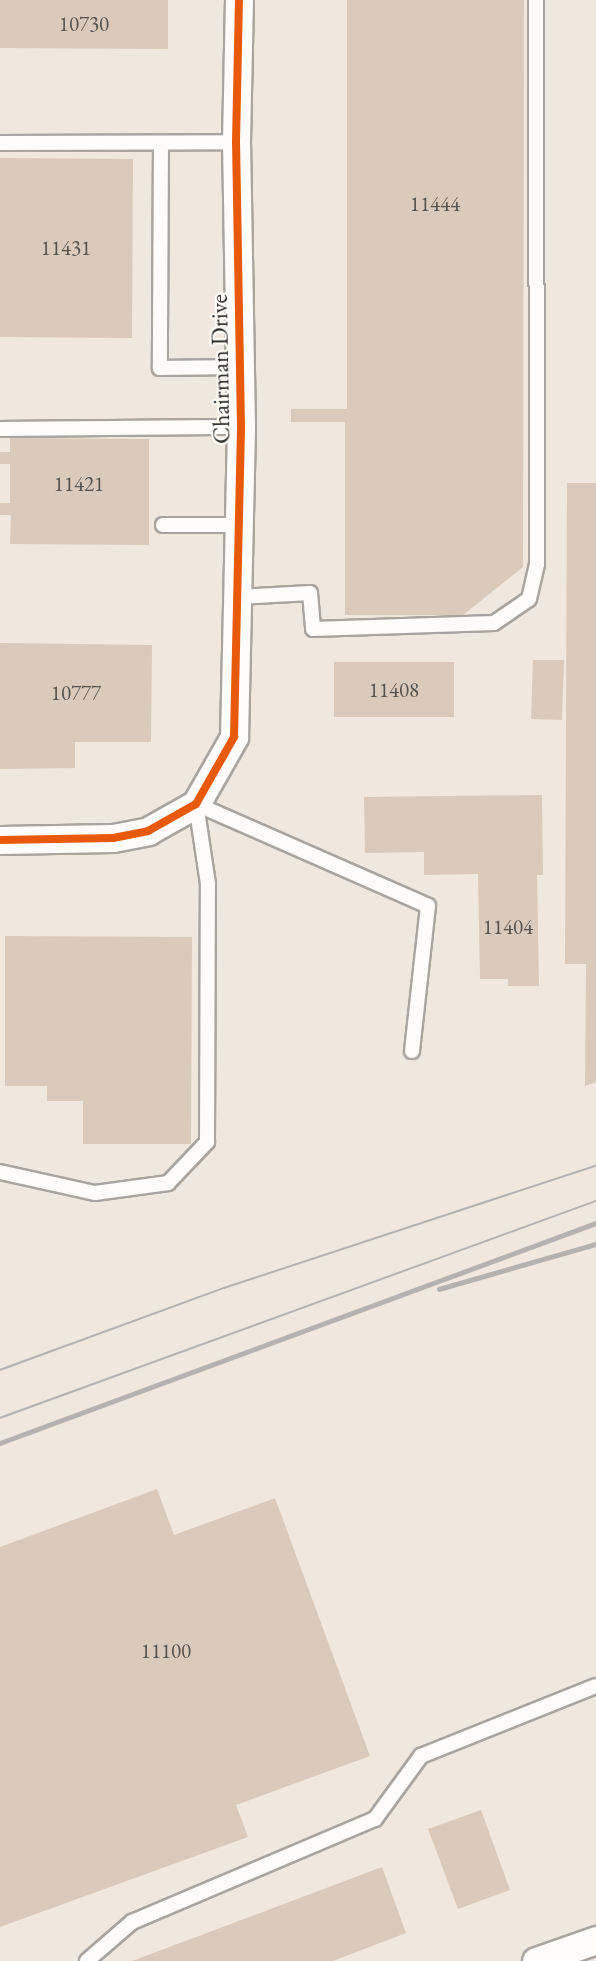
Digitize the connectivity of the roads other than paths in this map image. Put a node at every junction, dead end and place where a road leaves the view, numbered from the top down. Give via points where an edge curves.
1 (239, 0) edge
2 (536, 0) edge
3 (236, 142) junction
4 (0, 143) edge
5 (161, 143) junction
6 (240, 367) junction
7 (241, 427) junction
8 (0, 429) edge
9 (163, 525) dead end
10 (239, 525) junction
11 (238, 597) junction
12 (196, 804) junction
13 (0, 840) edge
14 (412, 1051) dead end
15 (0, 1172) edge
16 (596, 1686) edge
17 (596, 1940) edge
18 (87, 1961) edge
19 (536, 1961) edge

1 - 3 street, Chairman Drive
2 - 11 lane via 537,564 529,599 495,623 313,628 310,593
3 - 5 lane
3 - 6 street, Chairman Drive
4 - 5 lane
5 - 6 lane via 160,368
6 - 7 street, Chairman Drive
7 - 8 lane
7 - 10 street, Chairman Drive
9 - 10 lane
10 - 11 street, Chairman Drive
11 - 12 street, Chairman Drive via 234,737
12 - 13 street via 148,831 113,838
12 - 14 lane via 428,906
12 - 15 lane via 208,884 207,1142 168,1183 95,1193
16 - 18 lane via 421,1756 375,1819 132,1922
17 - 19 street

